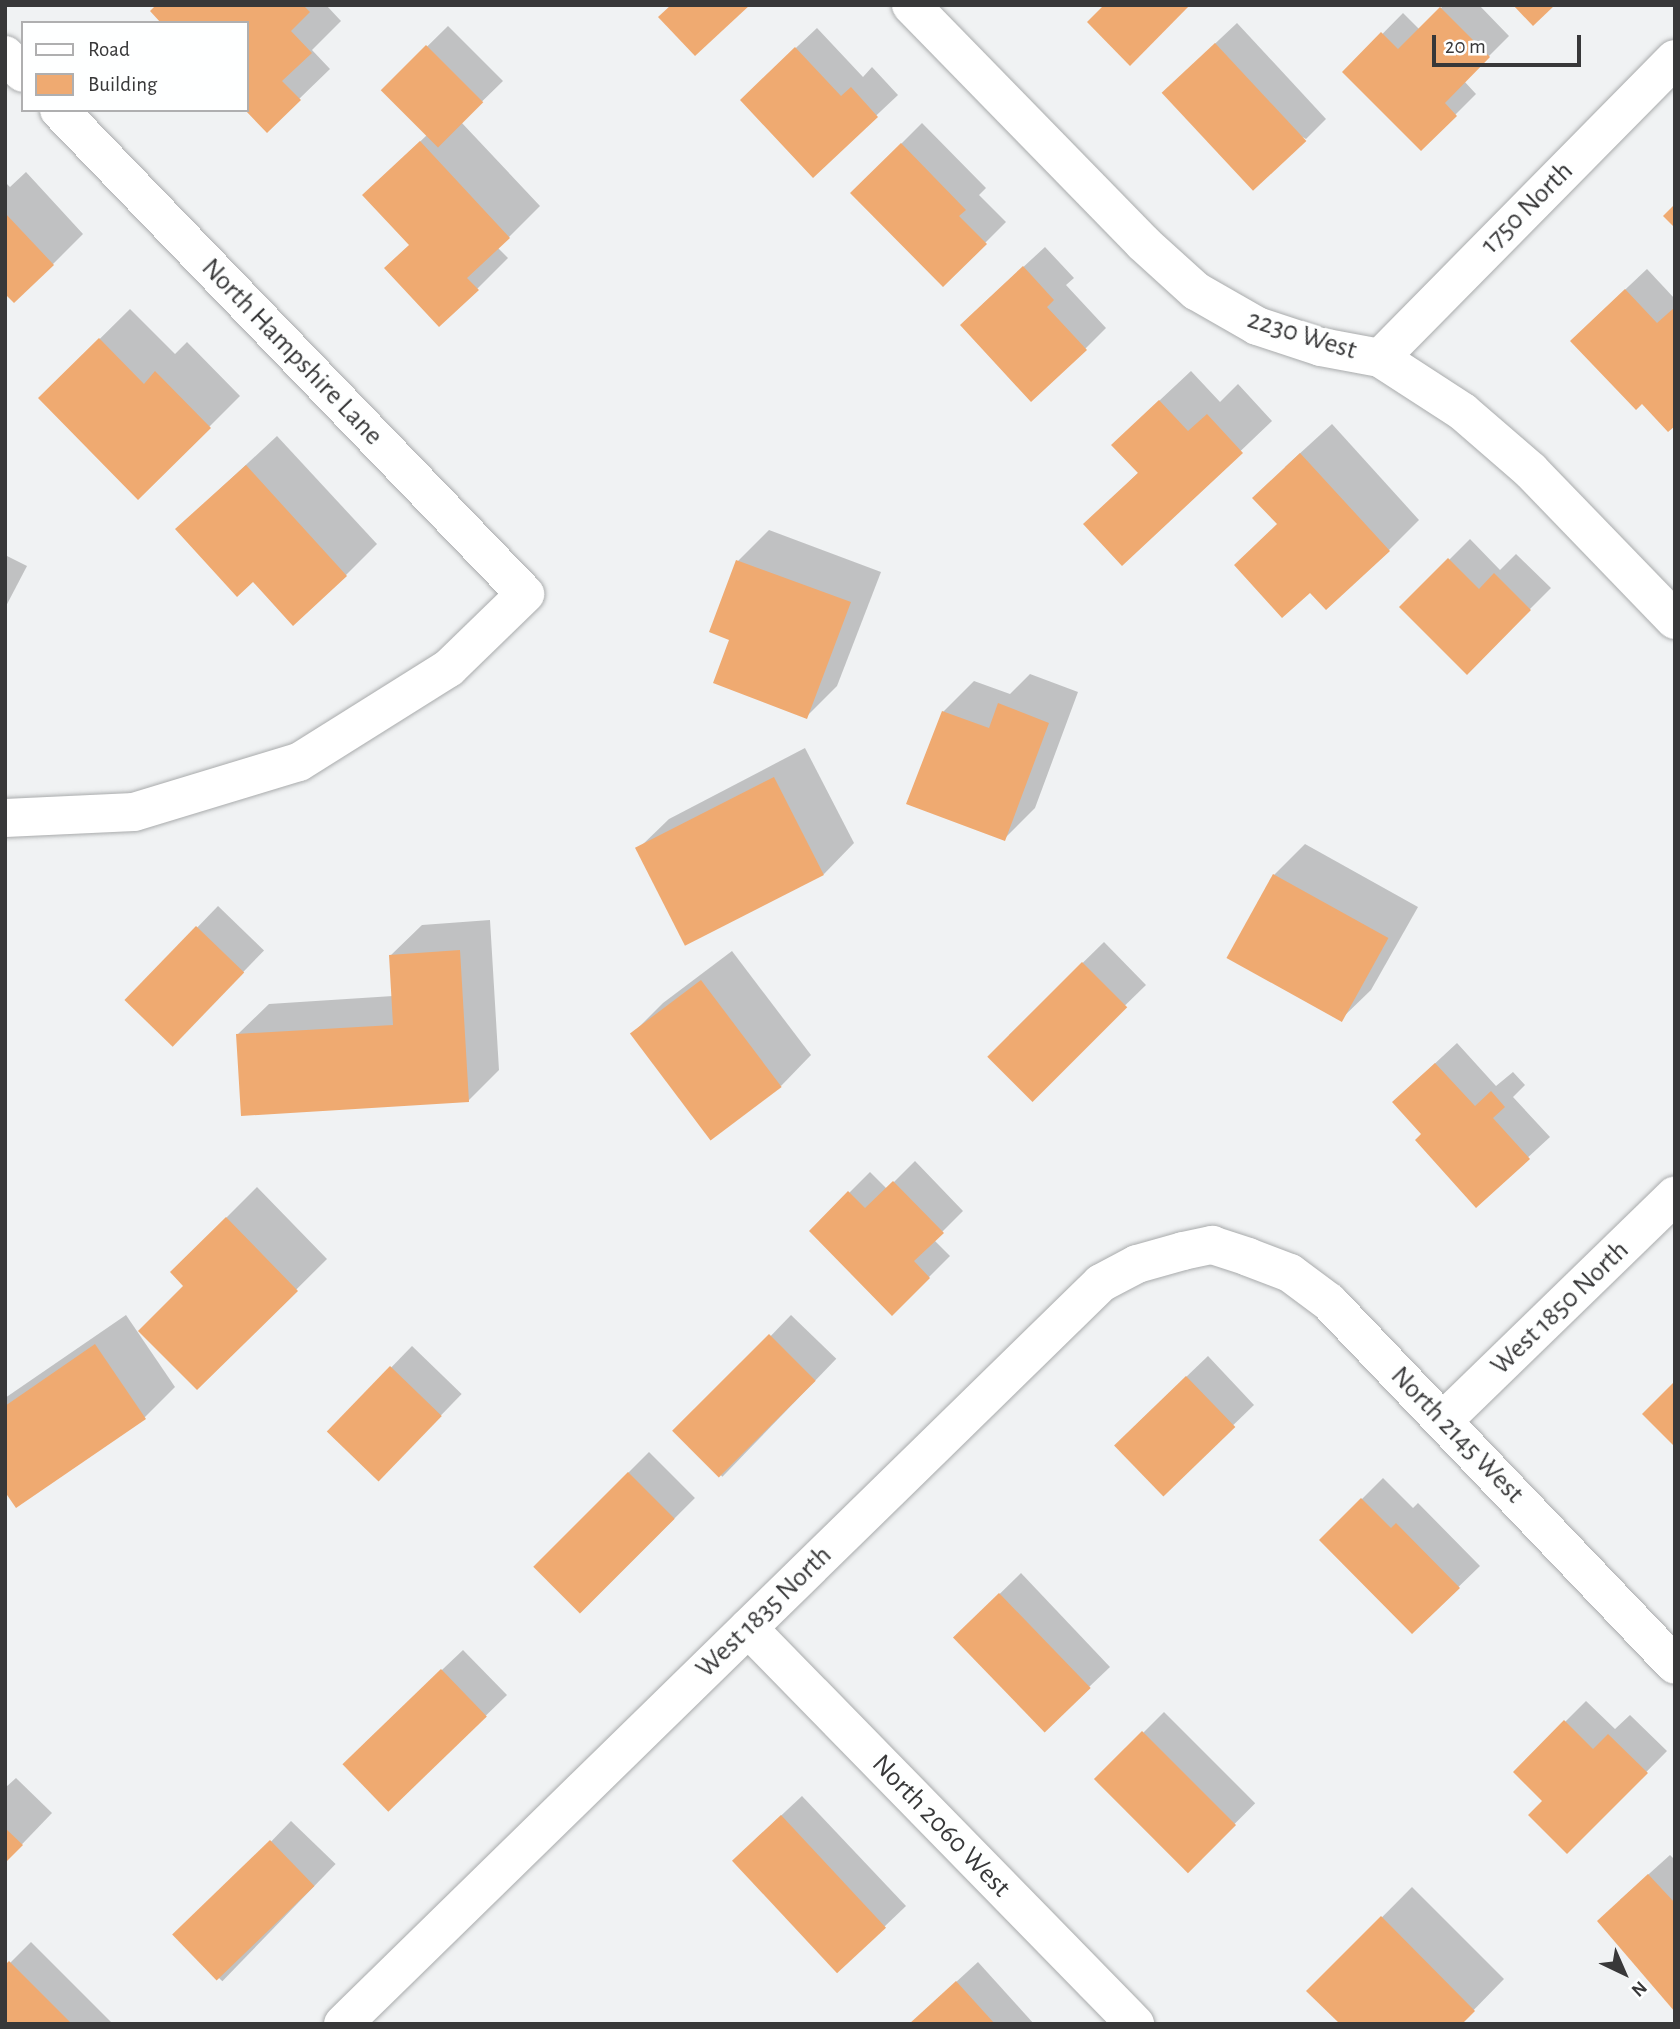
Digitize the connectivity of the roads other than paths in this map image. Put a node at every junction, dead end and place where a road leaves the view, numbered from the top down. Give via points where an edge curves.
1 (911, 5) edge
2 (5, 55) edge
3 (1675, 59) edge
4 (21, 71) edge
5 (61, 112) edge
6 (1380, 358) junction
7 (1675, 620) edge
8 (5, 818) edge
9 (1675, 1195) edge
10 (1212, 1245) joint
11 (1444, 1420) junction
12 (748, 1628) junction
13 (1675, 1665) edge
14 (343, 2024) edge
15 (1135, 2024) edge

1 - 6 street, 2230 West via 1143,243 1196,291 1256,327 1321,347
2 - 4 street
3 - 6 street, 1750 North
5 - 8 street, North Hampshire Lane via 525,593 449,668 299,762 134,812
6 - 7 street, 2230 West via 1463,412 1531,471
9 - 11 street, West 1850 North
10 - 11 street, North 2145 West via 1290,1273 1329,1302
10 - 12 street, West 1835 North via 1137,1264 1101,1283
11 - 13 street, North 2145 West
12 - 14 street, West 1835 North
12 - 15 street, North 2060 West

